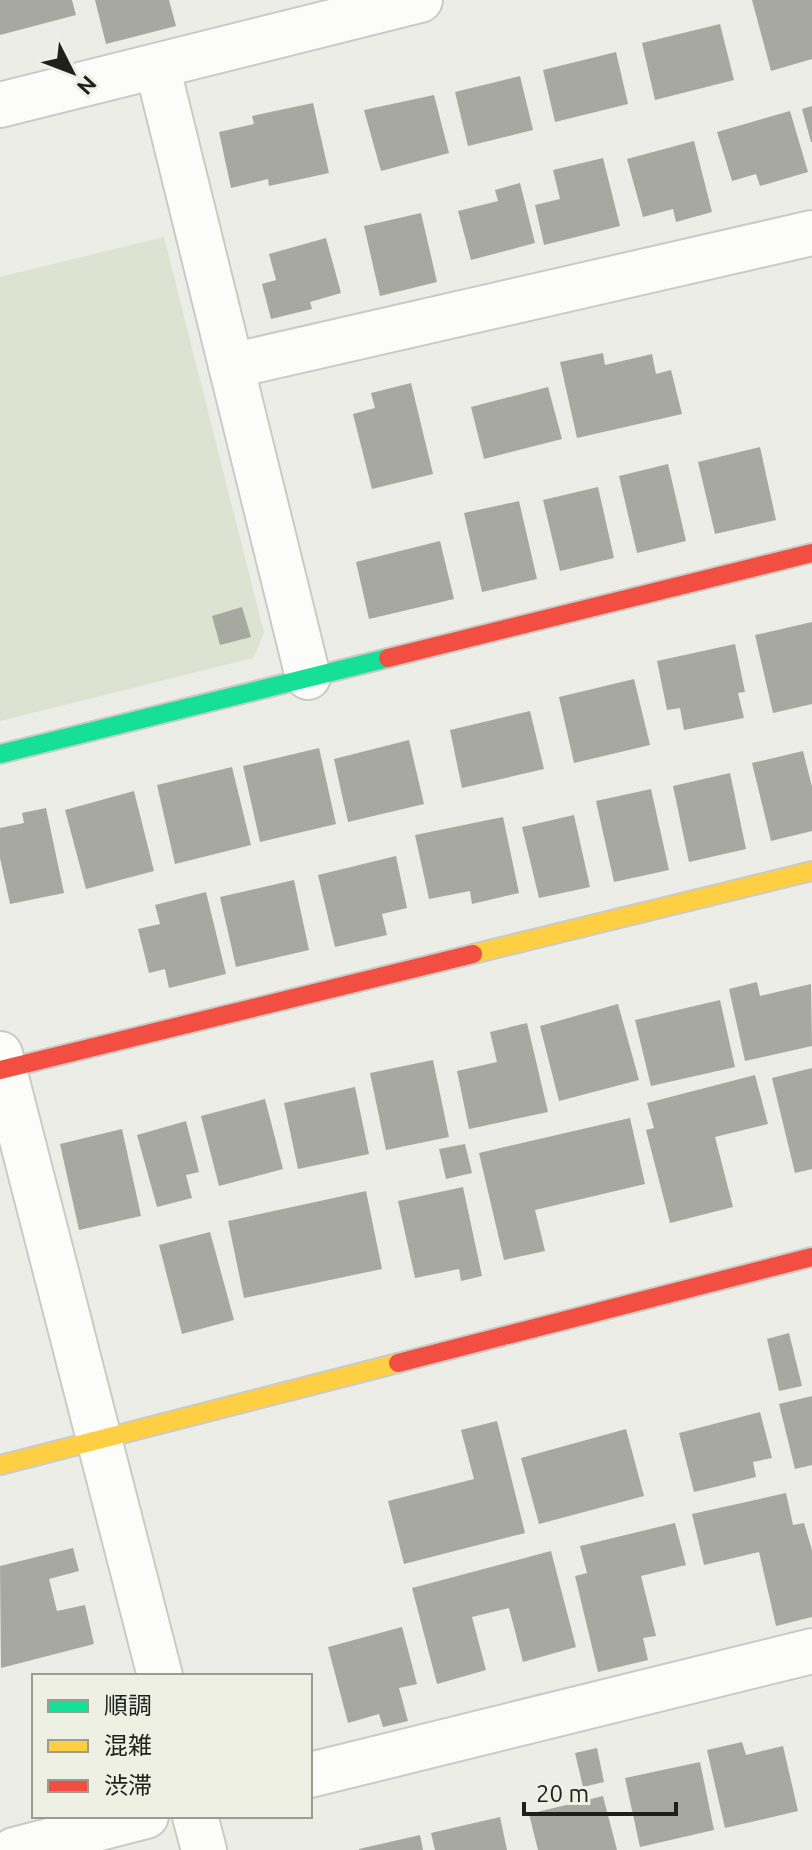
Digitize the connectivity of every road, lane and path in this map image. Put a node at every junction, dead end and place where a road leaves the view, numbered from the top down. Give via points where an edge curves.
1 (420, 0) edge
2 (157, 66) junction
3 (0, 105) edge
4 (812, 233) edge
5 (231, 366) junction
6 (812, 553) edge
7 (308, 677) junction
8 (0, 754) edge
9 (812, 871) edge
10 (1, 1064) edge
11 (812, 1257) edge
12 (101, 1439) junction
13 (0, 1465) edge
14 (812, 1651) edge
15 (160, 1674) edge
16 (312, 1775) edge
17 (138, 1818) edge
18 (196, 1818) edge
19 (14, 1850) edge
20 (204, 1850) edge

1 - 2 street
2 - 3 street
2 - 5 street
4 - 5 street
5 - 7 street
6 - 7 street
7 - 8 street
9 - 10 street
10 - 12 street
11 - 12 street
12 - 13 street
12 - 15 street
14 - 16 street
17 - 19 street
18 - 20 street

